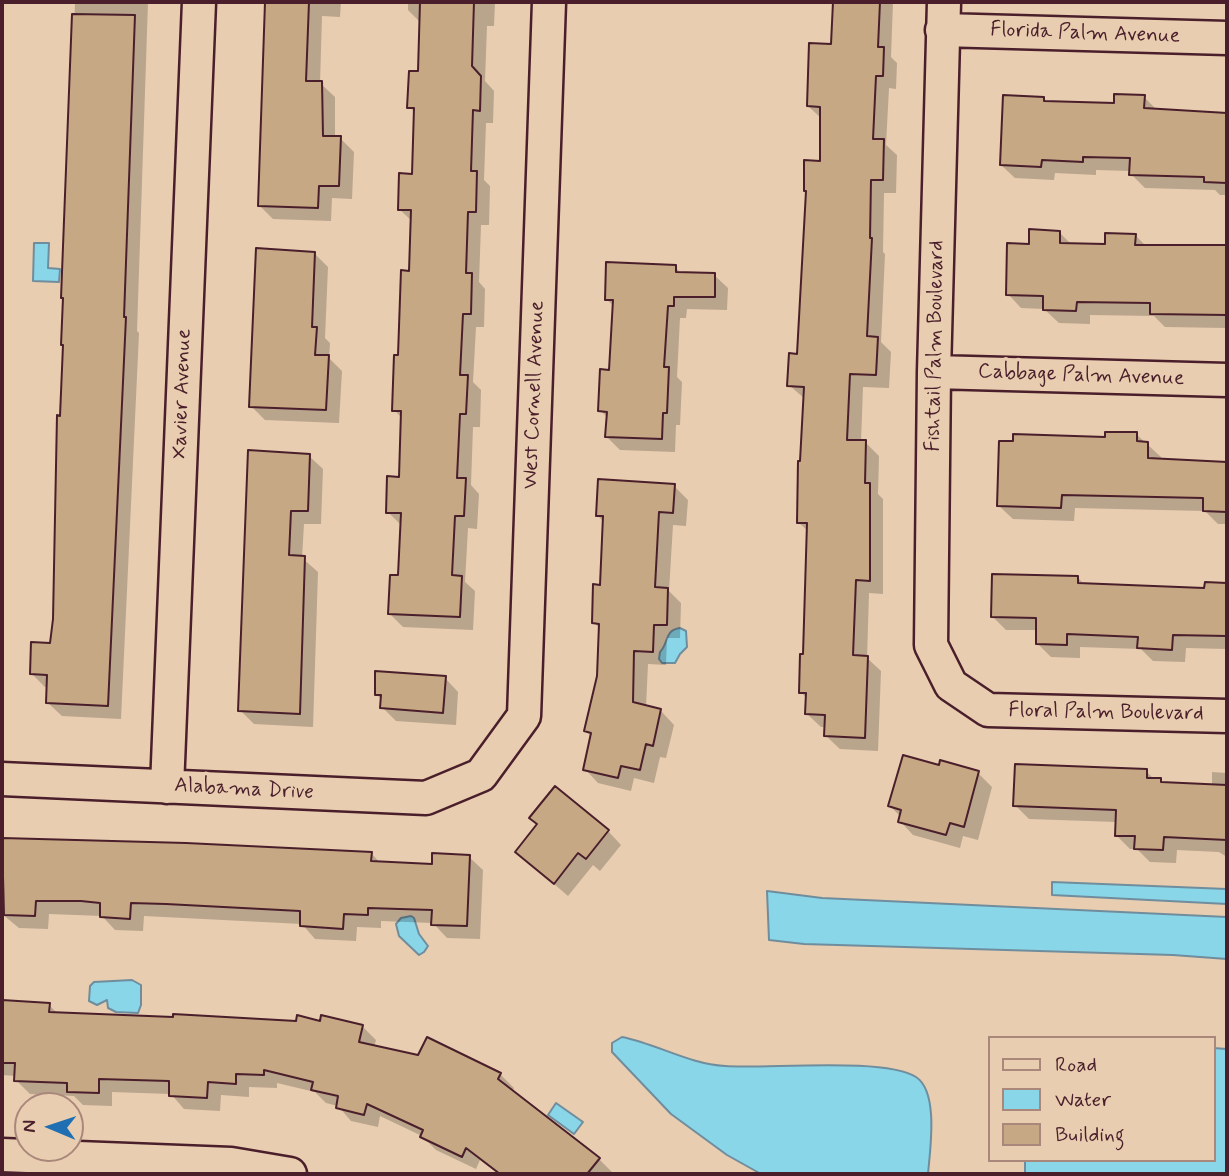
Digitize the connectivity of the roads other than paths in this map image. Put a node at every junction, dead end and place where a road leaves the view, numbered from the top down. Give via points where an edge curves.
1 (199, 2) edge
2 (549, 2) edge
3 (943, 16) edge
4 (1227, 38) edge
5 (934, 372) junction
6 (1227, 380) edge
7 (951, 685) joint
8 (1227, 716) edge
9 (481, 775) joint
10 (2, 779) edge
11 (167, 786) junction
12 (2, 1155) edge
13 (290, 1174) edge

1 - 11 street, Xavier Avenue
2 - 9 street, West Cornell Avenue via 524,716
3 - 4 street, Florida Palm Avenue
3 - 5 street, Fishtail Palm Boulevard
5 - 6 street, Cabbage Palm Avenue
5 - 7 street, Fishtail Palm Boulevard via 931,645
7 - 8 street, Floral Palm Boulevard via 988,710
9 - 11 street, Alabama Drive via 426,798
10 - 11 street, Alabama Drive
12 - 13 street via 231,1164

